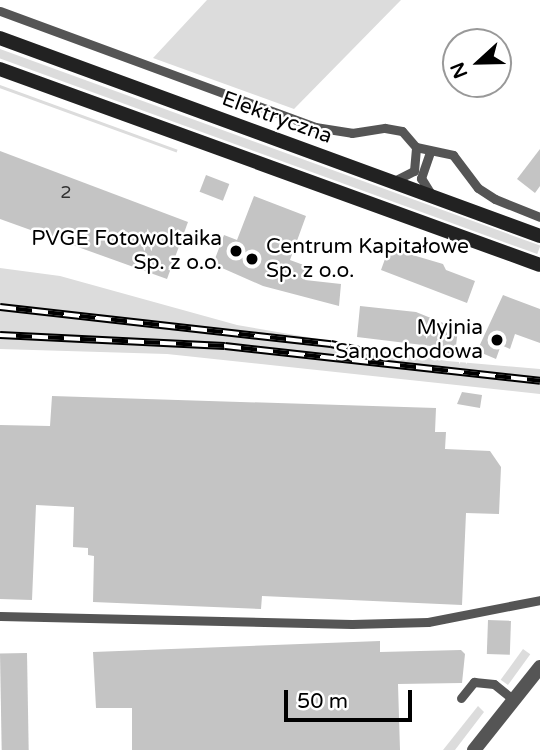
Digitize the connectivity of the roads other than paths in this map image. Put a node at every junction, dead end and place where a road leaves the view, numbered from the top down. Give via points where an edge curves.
1 (0, 11) edge
2 (0, 38) edge
3 (0, 69) edge
4 (416, 147) junction
5 (430, 152) junction
6 (391, 182) junction
7 (437, 200) junction
8 (540, 217) edge
9 (540, 236) edge
10 (540, 265) edge
11 (540, 600) edge
12 (0, 617) edge
13 (540, 667) edge
14 (461, 698) dead end
15 (514, 700) junction
16 (474, 750) edge

1 - 4 lane via 315,127 352,133 393,128 409,135
2 - 6 main road, Elektryczna
3 - 10 main road
4 - 5 lane
4 - 6 lane via 414,171
5 - 7 lane via 421,178
5 - 8 lane via 453,155 478,188
6 - 7 main road, Elektryczna
7 - 9 main road, Elektryczna
11 - 12 lane via 428,622 352,625
13 - 15 street
14 - 15 lane via 474,682 494,684
15 - 16 street

